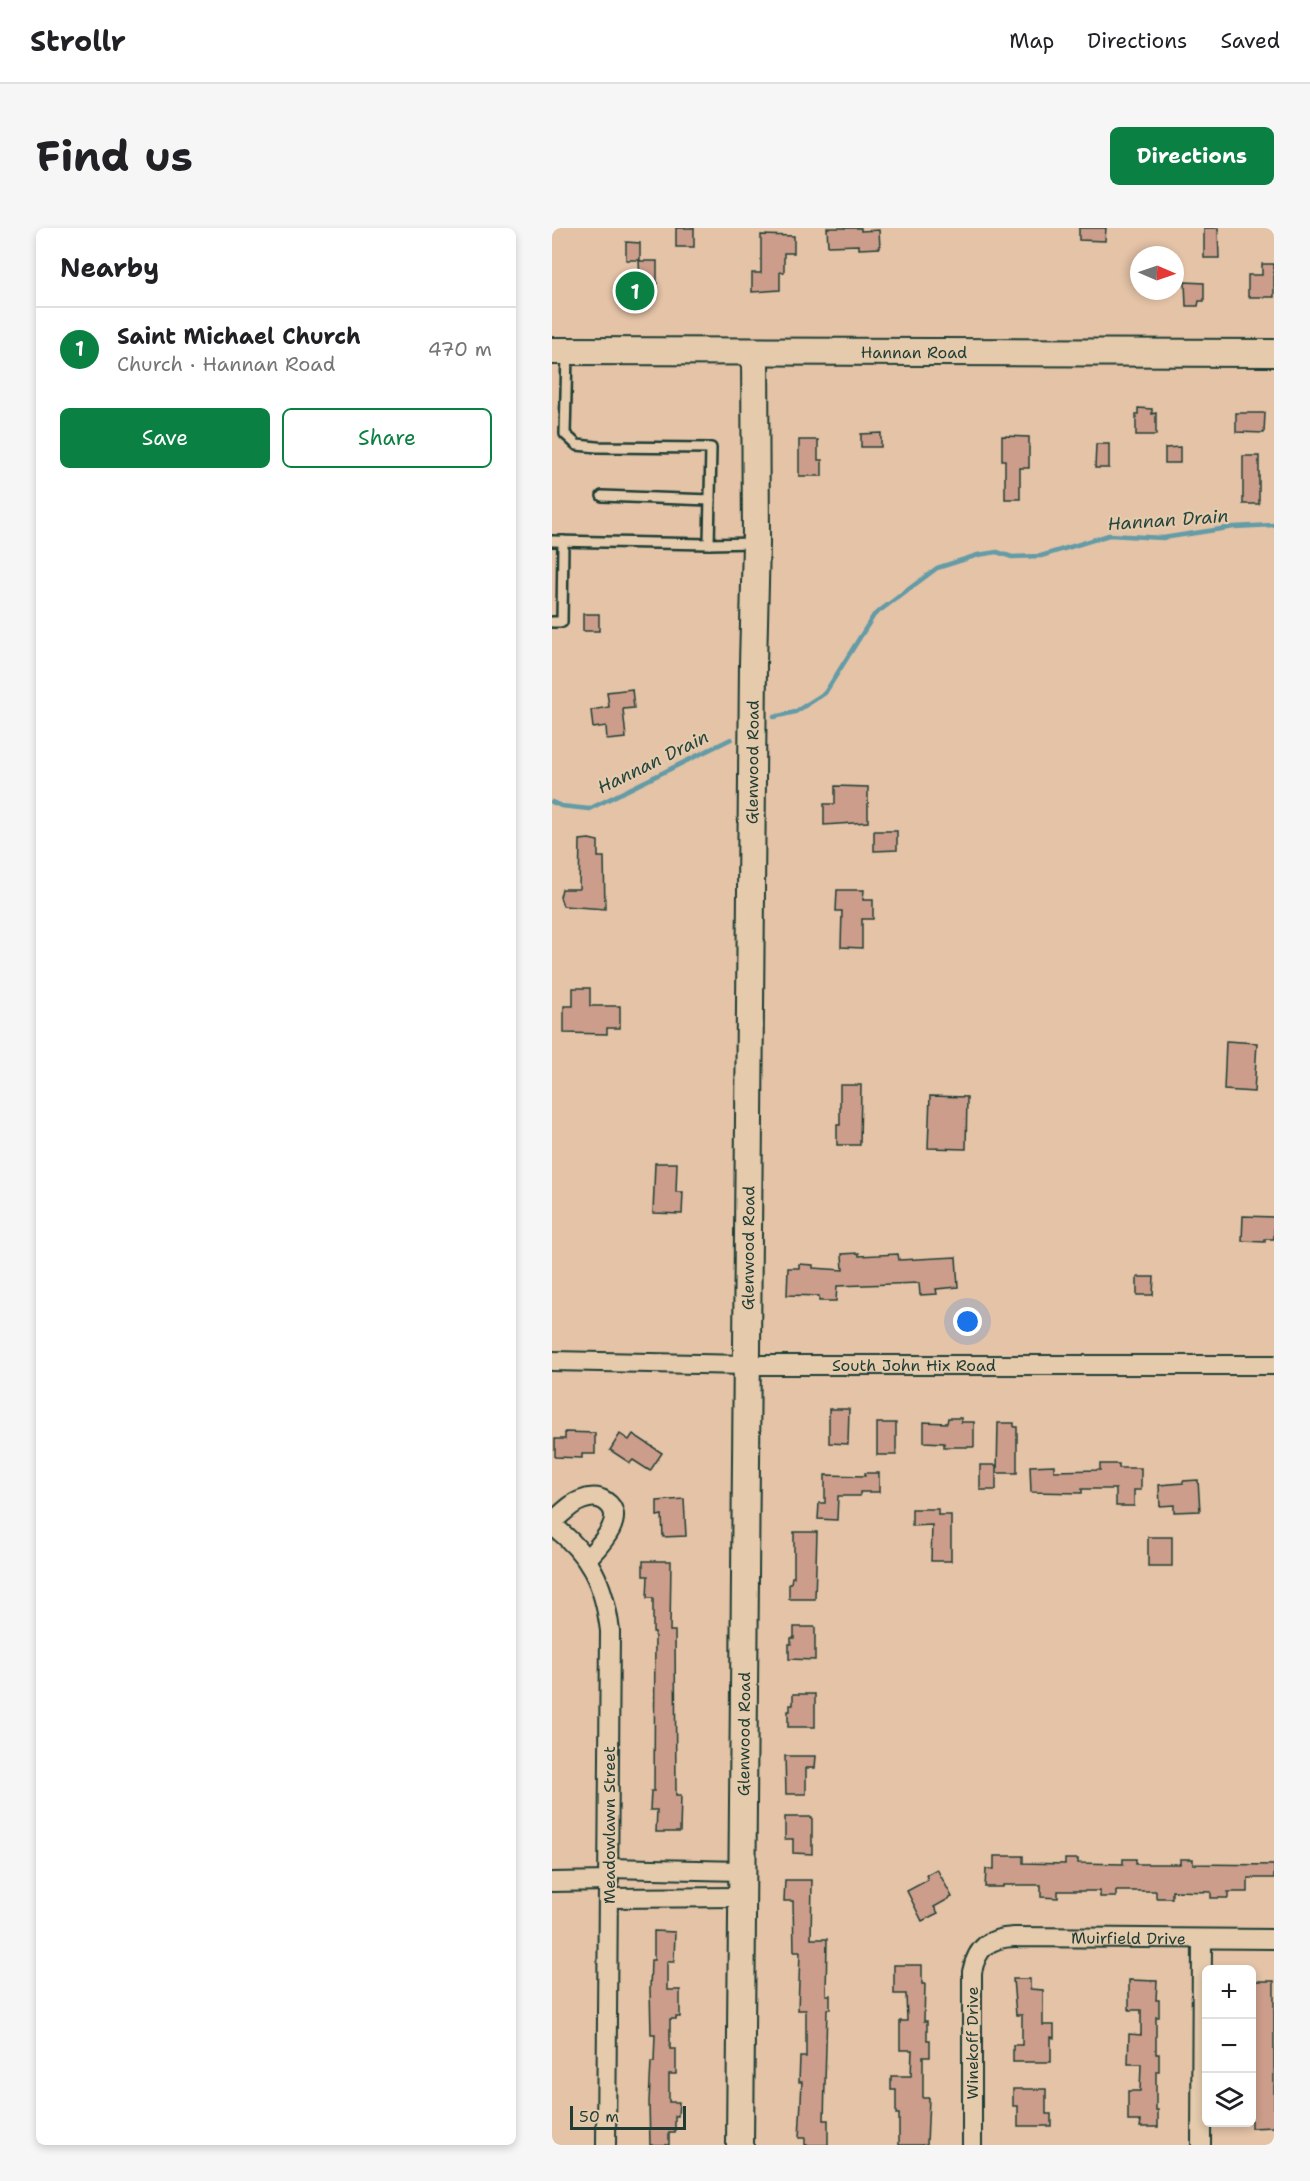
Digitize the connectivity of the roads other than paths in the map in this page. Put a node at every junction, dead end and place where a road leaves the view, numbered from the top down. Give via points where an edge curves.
1 (560, 351) edge
2 (755, 352) junction
3 (1274, 353) edge
4 (602, 496) dead end
5 (710, 500) junction
6 (552, 541) edge
7 (563, 541) junction
8 (756, 543) junction
9 (709, 544) junction
10 (552, 622) edge
11 (552, 1361) edge
12 (747, 1365) junction
13 (1274, 1365) edge
14 (552, 1523) edge
15 (587, 1559) junction
16 (741, 1871) junction
17 (552, 1882) edge
18 (609, 1882) junction
19 (741, 1897) junction
20 (1202, 1940) junction
21 (1274, 1940) edge
22 (984, 1944) joint
23 (606, 2145) edge
24 (740, 2145) edge
25 (972, 2145) edge
26 (1201, 2145) edge

1 - 2 street, Hannan Road
1 - 5 lane via 565,434 577,445 597,447 711,448
2 - 3 street, Hannan Road
2 - 8 street, Glenwood Road
4 - 5 lane
5 - 9 lane
6 - 7 lane
7 - 9 lane
7 - 10 lane via 562,622
8 - 9 lane
8 - 12 street, Glenwood Road
11 - 12 street, South John Hix Road
12 - 13 street, South John Hix Road
12 - 16 street, Glenwood Road
14 - 15 street, Meadowlawn Street
14 - 15 street via 580,1500 597,1498 611,1507 613,1523
15 - 18 street, Meadowlawn Street via 607,1605 610,1630
16 - 18 street
16 - 19 street, Glenwood Road
17 - 18 street
18 - 19 street
18 - 23 street, Meadowlawn Street
19 - 24 street, Glenwood Road
20 - 21 street, Muirfield Drive
20 - 22 street, Muirfield Drive via 1003,1937
20 - 26 street
22 - 25 street, Winekoff Drive via 972,1972

